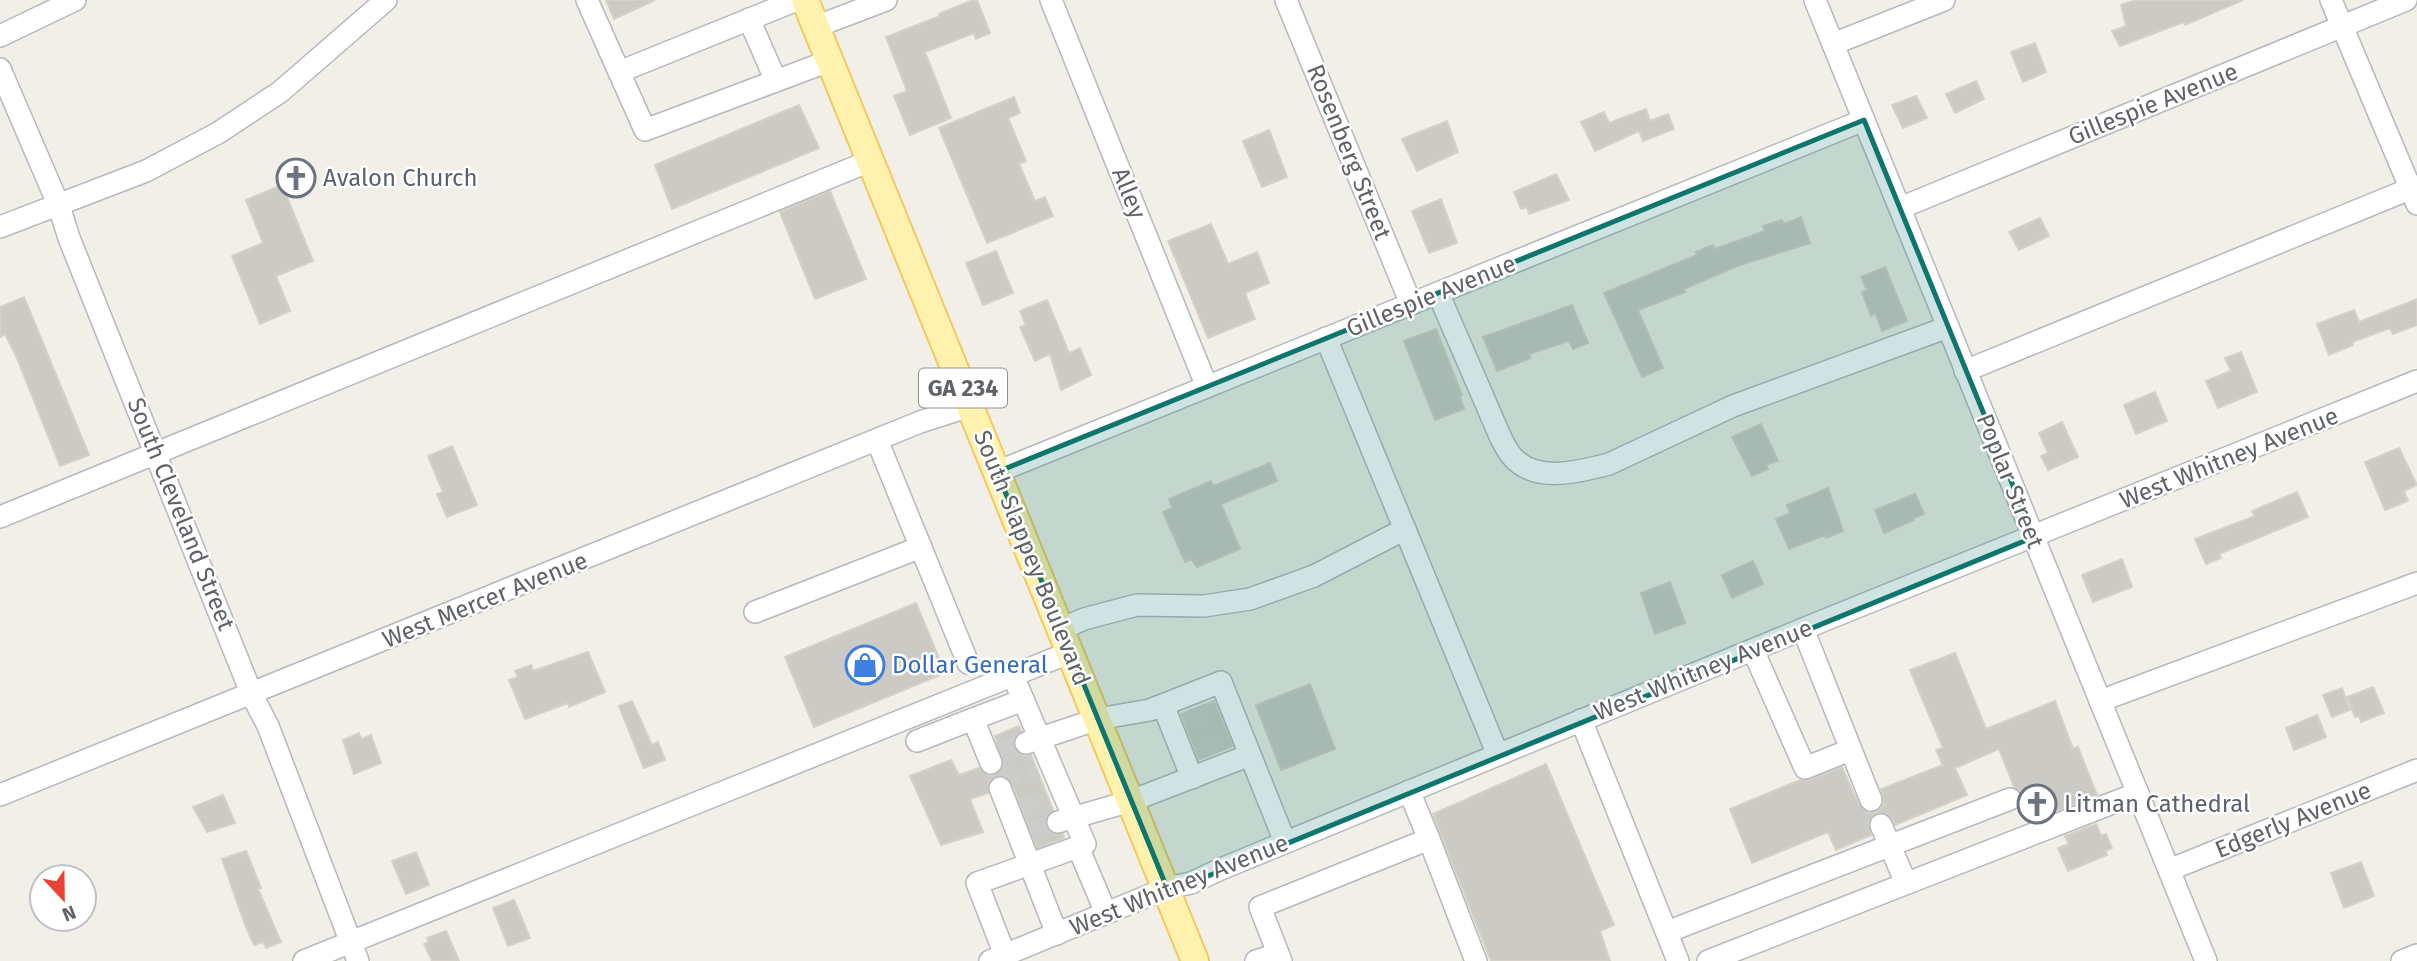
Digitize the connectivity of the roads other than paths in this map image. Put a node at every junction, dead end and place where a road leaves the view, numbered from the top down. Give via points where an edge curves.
1 (75, 0) edge
2 (386, 0) edge
3 (587, 0) edge
4 (797, 0) edge
5 (805, 0) edge
6 (886, 0) edge
7 (1051, 0) edge
8 (1286, 0) edge
9 (1815, 0) edge
10 (1944, 0) edge
11 (2331, 0) edge
12 (2406, 0) edge
13 (749, 19) junction
14 (815, 27) junction
15 (2342, 27) junction
16 (0, 36) edge
17 (1833, 44) junction
18 (829, 61) junction
19 (0, 69) edge
20 (619, 72) junction
21 (776, 81) junction
22 (1864, 120) junction
23 (870, 162) junction
24 (2415, 193) edge
25 (59, 206) junction
26 (1900, 208) junction
27 (0, 228) edge
28 (1438, 293) junction
29 (1411, 304) junction
30 (1948, 327) junction
31 (1326, 338) junction
32 (1965, 371) junction
33 (2417, 381) edge
34 (1208, 387) junction
35 (970, 406) junction
36 (877, 440) junction
37 (156, 453) junction
38 (997, 472) junction
39 (0, 517) edge
40 (1405, 529) junction
41 (2034, 537) junction
42 (921, 547) junction
43 (2417, 583) edge
44 (755, 612) dead end
45 (1803, 629) junction
46 (1066, 640) junction
47 (1753, 650) junction
48 (968, 663) dead end
49 (1013, 676) junction
50 (252, 695) junction
51 (1023, 700) junction
52 (2100, 701) junction
53 (1163, 705) junction
54 (974, 719) junction
55 (1098, 719) junction
56 (1581, 720) junction
57 (917, 741) dead end
58 (1032, 741) junction
59 (1850, 750) junction
60 (1250, 755) junction
61 (1498, 755) junction
62 (993, 758) dead end
63 (2417, 770) edge
64 (1192, 778) junction
65 (1000, 788) dead end
66 (1409, 791) junction
67 (2138, 793) junction
68 (0, 795) edge
69 (2010, 799) dead end
70 (1871, 800) dead end
71 (1131, 801) junction
72 (1065, 819) junction
73 (1881, 825) dead end
74 (1429, 839) junction
75 (1285, 842) junction
76 (1078, 847) junction
77 (1891, 847) junction
78 (1030, 863) junction
79 (2169, 870) junction
80 (1906, 883) junction
81 (1167, 888) junction
82 (1106, 913) junction
83 (1667, 932) junction
84 (1057, 934) junction
85 (354, 952) edge
86 (2417, 955) edge
87 (1280, 957) edge
88 (998, 958) edge
89 (304, 961) edge
90 (1195, 961) edge
91 (1255, 961) edge
92 (1476, 961) edge
93 (1678, 961) edge
94 (1708, 961) edge
95 (2206, 961) edge
96 (2402, 961) edge

1 - 16 street
2 - 25 street via 280,92 218,133 146,171
3 - 20 street
4 - 13 street
5 - 14 main road, South Slappey Boulevard / GA 234
6 - 14 street
7 - 34 street, Alley
8 - 29 street, Rosenberg Street
9 - 17 street, Poplar Street
10 - 17 street
11 - 15 street
12 - 15 street, Gillespie Avenue
13 - 20 street
13 - 21 street
14 - 18 main road, South Slappey Boulevard / GA 234
15 - 24 street
15 - 26 street, Gillespie Avenue
17 - 22 street, Poplar Street
18 - 21 street
18 - 23 main road, South Slappey Boulevard / GA 234
19 - 25 street, South Cleveland Street
20 - 21 street via 645,130
22 - 26 street, Poplar Street
22 - 28 street, Gillespie Avenue
23 - 35 main road, South Slappey Boulevard / GA 234
23 - 37 street
24 - 32 street
25 - 27 street
25 - 37 street, South Cleveland Street
26 - 30 street, Poplar Street
28 - 29 street, Gillespie Avenue
28 - 30 street via 1511,457 1544,474 1609,464 1733,406
29 - 31 street, Gillespie Avenue
30 - 32 street, Poplar Street
31 - 34 street, Gillespie Avenue
31 - 40 street
32 - 41 street, Poplar Street
33 - 41 street, West Whitney Avenue
34 - 38 street, Gillespie Avenue
35 - 36 street, West Mercer Avenue
35 - 38 main road, South Slappey Boulevard / GA 234
36 - 42 street
36 - 50 street, West Mercer Avenue
37 - 39 street
37 - 50 street, South Cleveland Street
38 - 46 main road, South Slappey Boulevard / GA 234
40 - 46 street via 1314,576 1250,599 1204,606 1138,605 1084,620
40 - 61 street
41 - 45 street, West Whitney Avenue
41 - 52 street, Poplar Street
42 - 44 street
42 - 48 street
43 - 52 street
45 - 47 street, West Whitney Avenue
45 - 59 street
46 - 49 street
46 - 55 main road, South Slappey Boulevard / GA 234
47 - 56 street, West Whitney Avenue
47 - 59 street via 1805,768
49 - 51 street
49 - 85 street
50 - 68 street, West Mercer Avenue
50 - 85 street, South Cleveland Street
51 - 54 street
51 - 58 street
52 - 67 street, Poplar Street
53 - 55 street
53 - 60 street via 1194,701 1221,682
53 - 64 street
54 - 57 street
54 - 62 street
55 - 58 street
55 - 71 main road, South Slappey Boulevard / GA 234
56 - 61 street, West Whitney Avenue
56 - 83 street
58 - 72 street
59 - 70 street
60 - 64 street via 1219,760
60 - 75 street
61 - 66 street, West Whitney Avenue
63 - 79 street, Edgerly Avenue
64 - 71 street
65 - 78 street via 1016,812
66 - 74 street
66 - 75 street, West Whitney Avenue
67 - 79 street, Poplar Street
67 - 80 street
69 - 77 street
71 - 72 street
71 - 81 main road, South Slappey Boulevard / GA 234
72 - 76 street via 1085,844
73 - 77 street
74 - 87 street via 1260,907
74 - 92 street
75 - 81 street, West Whitney Avenue via 1191,883
76 - 78 street
76 - 82 street
77 - 80 street
77 - 83 street
78 - 84 street
78 - 88 street via 978,883
79 - 95 street, Poplar Street
80 - 94 street
81 - 82 street, West Whitney Avenue
81 - 90 main road, South Slappey Boulevard / GA 234
82 - 84 street, West Whitney Avenue
83 - 93 street
84 - 88 street, West Whitney Avenue
85 - 89 street
86 - 96 street
87 - 91 street

